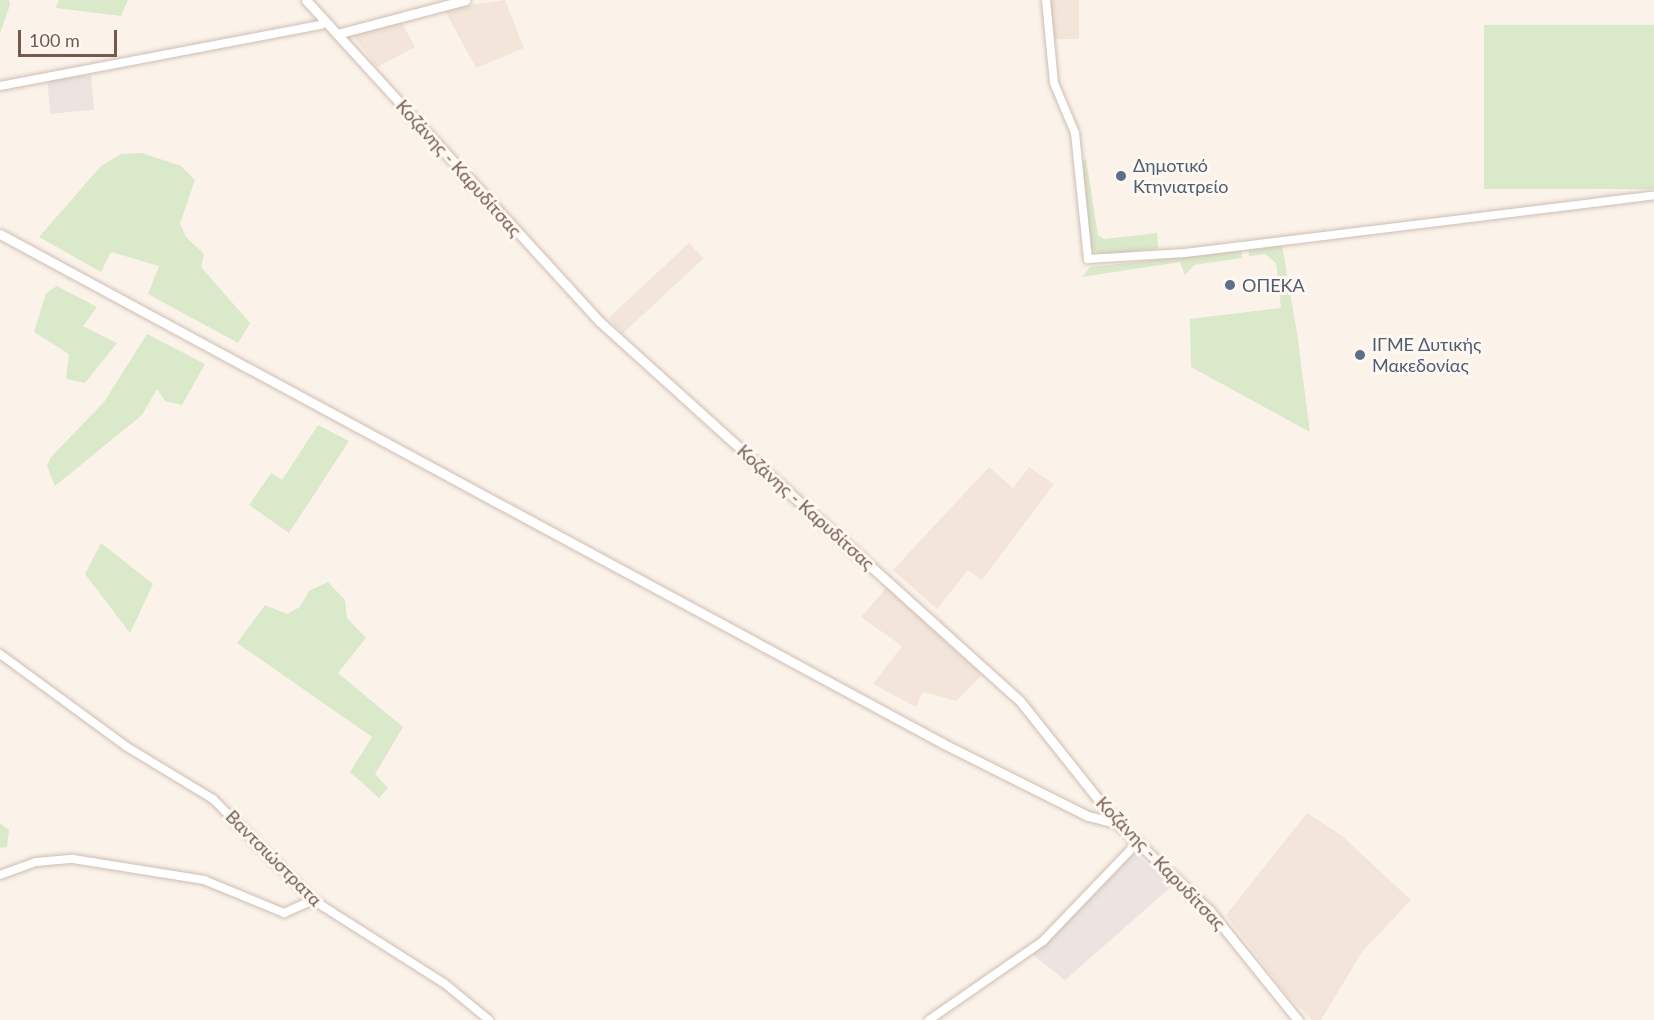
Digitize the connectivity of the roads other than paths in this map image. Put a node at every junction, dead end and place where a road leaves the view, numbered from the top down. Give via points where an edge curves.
1 (306, 0) edge
2 (466, 0) edge
3 (1046, 0) edge
4 (321, 25) dead end
5 (337, 34) junction
6 (0, 86) edge
7 (1654, 195) edge
8 (0, 234) edge
9 (0, 654) edge
10 (1080, 810) junction
11 (1106, 810) junction
12 (1095, 817) junction
13 (1121, 826) junction
14 (1137, 843) junction
15 (0, 875) edge
16 (313, 900) junction
17 (489, 1020) edge
18 (929, 1020) edge
19 (1298, 1020) edge

1 - 5 street, Κοζάνης - Καρυδίτσας
2 - 5 street
3 - 7 street via 1054,83 1075,133 1088,259 1185,253
4 - 6 street
5 - 11 street, Κοζάνης - Καρυδίτσας via 590,312 1004,684
8 - 10 street via 942,743
9 - 16 street, Βαντσιώστρατα via 127,747 213,800
10 - 11 street
10 - 12 street
11 - 12 street
11 - 13 street, Κοζάνης - Καρυδίτσας
12 - 13 street
13 - 14 street, Κοζάνης - Καρυδίτσας
14 - 18 street via 1035,947
14 - 19 street, Κοζάνης - Καρυδίτσας via 1210,911
15 - 16 street via 36,862 74,859 204,880 285,913
16 - 17 street, Βαντσιώστρατα via 444,982

